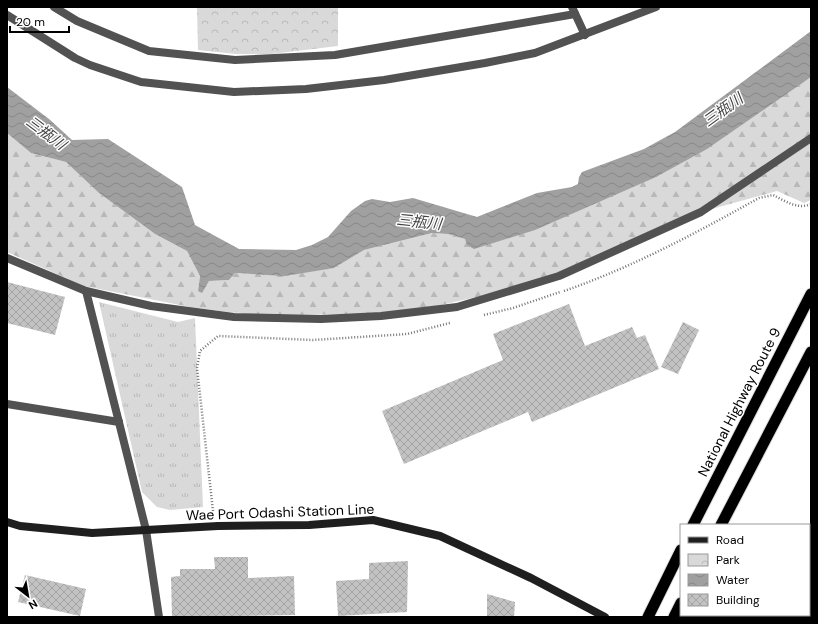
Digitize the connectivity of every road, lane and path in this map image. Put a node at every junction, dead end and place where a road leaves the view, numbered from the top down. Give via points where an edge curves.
1 (54, 7) edge
2 (656, 7) edge
3 (574, 10) edge
4 (7, 15) edge
5 (585, 35) junction
6 (811, 138) edge
7 (7, 258) edge
8 (86, 291) junction
9 (811, 294) edge
10 (811, 352) edge
11 (7, 404) edge
12 (119, 422) junction
13 (7, 522) edge
14 (694, 524) edge
15 (722, 524) edge
16 (146, 530) junction
17 (680, 552) edge
18 (680, 605) edge
19 (159, 617) edge
20 (605, 617) edge
21 (648, 617) edge
22 (674, 617) edge

1 - 3 street via 77,21 149,51 235,60 335,55
2 - 5 street
3 - 5 street
4 - 5 street via 69,55 90,65 141,82 234,92 306,89 399,77 535,53
6 - 8 street via 701,212 559,276 457,307 381,316 322,319 234,317 151,306
7 - 8 street
8 - 12 street
9 - 14 highway, National Highway Route 9
10 - 15 highway
11 - 12 street
12 - 16 street
13 - 16 main road, Wae Port Odashi Station Line via 20,526 92,533
16 - 19 street
16 - 20 main road, Wae Port Odashi Station Line via 309,525 373,520 440,536 531,578
17 - 21 highway
18 - 22 highway

